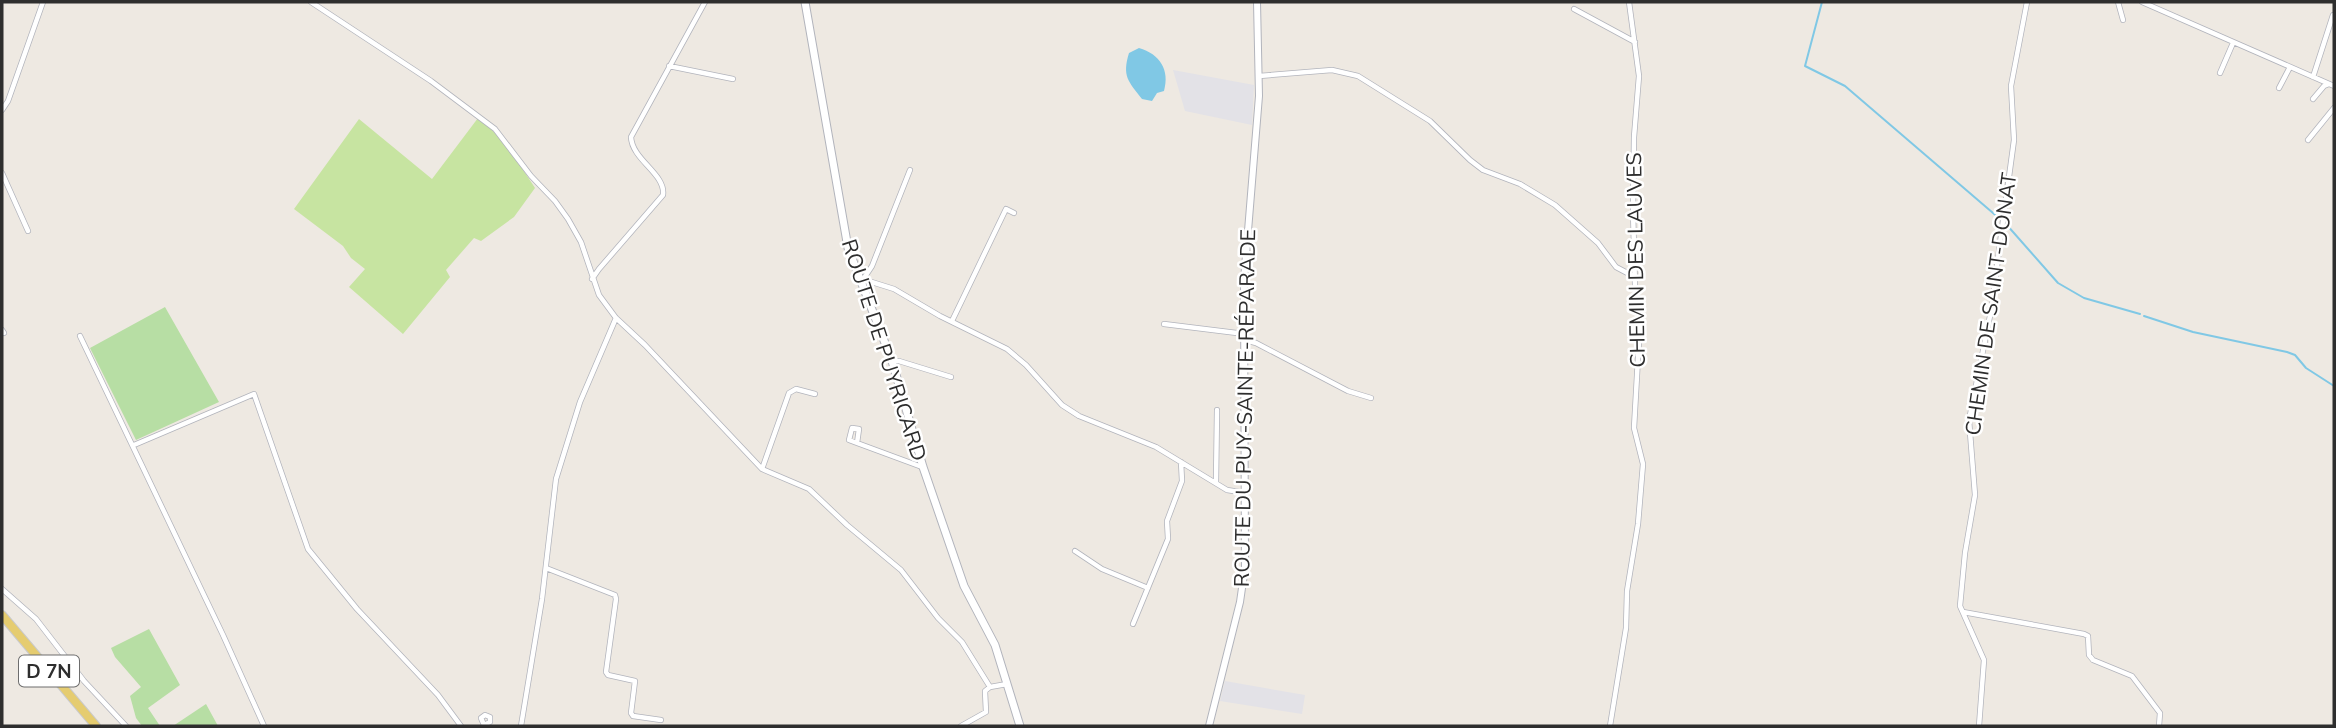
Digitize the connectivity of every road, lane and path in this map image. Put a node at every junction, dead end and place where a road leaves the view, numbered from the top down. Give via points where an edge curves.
1 (43, 2) edge
2 (311, 2) edge
3 (705, 2) edge
4 (805, 2) edge
5 (1257, 2) edge
6 (1629, 2) edge
7 (2027, 2) edge
8 (2118, 2) edge
9 (2142, 2) edge
10 (1574, 9) dead end
11 (2333, 15) edge
12 (2123, 20) dead end
13 (1636, 42) junction
14 (2233, 43) junction
15 (669, 66) junction
16 (2290, 67) junction
17 (2220, 73) dead end
18 (1259, 76) junction
19 (2313, 77) junction
20 (733, 79) dead end
21 (2333, 84) edge
22 (2279, 88) dead end
23 (2313, 99) dead end
24 (2334, 108) edge
25 (2, 110) edge
26 (2308, 140) dead end
27 (910, 170) dead end
28 (3, 177) edge
29 (1014, 213) dead end
30 (27, 231) dead end
31 (1635, 277) junction
32 (592, 279) junction
33 (861, 279) junction
34 (616, 318) junction
35 (953, 321) junction
36 (1164, 324) dead end
37 (80, 336) dead end
38 (1245, 337) junction
39 (892, 360) junction
40 (951, 377) dead end
41 (815, 394) dead end
42 (1371, 398) dead end
43 (1217, 410) dead end
44 (857, 443) dead end
45 (134, 446) junction
46 (1180, 461) junction
47 (923, 467) junction
48 (762, 469) junction
49 (1216, 483) junction
50 (1246, 493) junction
51 (1074, 551) dead end
52 (546, 568) junction
53 (1148, 588) junction
54 (2, 589) edge
55 (1963, 612) junction
56 (2, 615) edge
57 (1133, 624) dead end
58 (1007, 684) junction
59 (990, 687) junction
60 (661, 720) dead end
61 (96, 726) edge
62 (126, 726) edge
63 (264, 726) edge
64 (461, 726) edge
65 (521, 726) edge
66 (961, 726) edge
67 (1020, 726) edge
68 (1209, 726) edge
69 (1610, 726) edge
70 (1979, 726) edge
71 (2159, 726) edge

1 - 25 street
2 - 32 street via 495,129 568,219 581,242
3 - 15 street
4 - 33 main road, ROUTE DE PUYRICARD via 848,248
5 - 18 street, ROUTE DU PUY-SAINTE-RÉPARADE
6 - 13 street, CHEMIN DES LAUVES
7 - 55 street, CHEMIN DE SAINT-DONAT via 2011,86 2014,140 1992,306 1969,420 1975,495 1964,566
8 - 12 street
9 - 14 street
10 - 13 street
11 - 19 street
13 - 31 street, CHEMIN DES LAUVES
14 - 16 street
14 - 17 street
15 - 20 street
15 - 32 street via 631,137 636,153 662,184 663,195
16 - 19 street
16 - 22 street
18 - 31 street via 1332,70 1369,82 1430,121 1483,170 1520,184 1555,205 1598,243 1616,267
18 - 38 street, ROUTE DU PUY-SAINTE-RÉPARADE via 1245,256
19 - 21 street
21 - 23 street via 2324,86
24 - 26 street
27 - 33 street via 872,266
28 - 30 street
29 - 35 street via 1006,209
31 - 69 street, CHEMIN DES LAUVES via 1640,323 1634,428 1643,464 1626,628
32 - 34 street
33 - 35 street via 894,289
33 - 39 main road, ROUTE DE PUYRICARD
34 - 48 street
34 - 52 street via 580,402 556,479
35 - 46 street via 1017,356 1069,410
36 - 38 street
37 - 45 street
38 - 42 street via 1348,391
38 - 50 street, ROUTE DU PUY-SAINTE-RÉPARADE
39 - 40 street
39 - 47 main road, ROUTE DE PUYRICARD
41 - 48 street via 796,389 789,393
43 - 49 street
44 - 47 street
45 - 63 street
45 - 64 street via 254,394 309,549
46 - 49 street
46 - 53 street via 1182,481 1167,517 1168,539
47 - 58 main road, ROUTE DE PUYRICARD via 964,586 995,645
48 - 59 street via 809,489 901,570 937,618 962,642
49 - 50 street
50 - 68 street, ROUTE DU PUY-SAINTE-RÉPARADE via 1240,602
51 - 53 street via 1102,569
52 - 60 street via 615,595 606,672 635,681 633,716
52 - 65 street
53 - 57 street
54 - 62 street via 36,619
55 - 70 street, CHEMIN DE SAINT-DONAT via 1984,660
55 - 71 street via 2088,636 2090,658 2132,676 2160,713
56 - 61 main road, D 7N
58 - 59 street
58 - 67 main road, ROUTE DE PUYRICARD
59 - 66 street via 985,691 986,712

